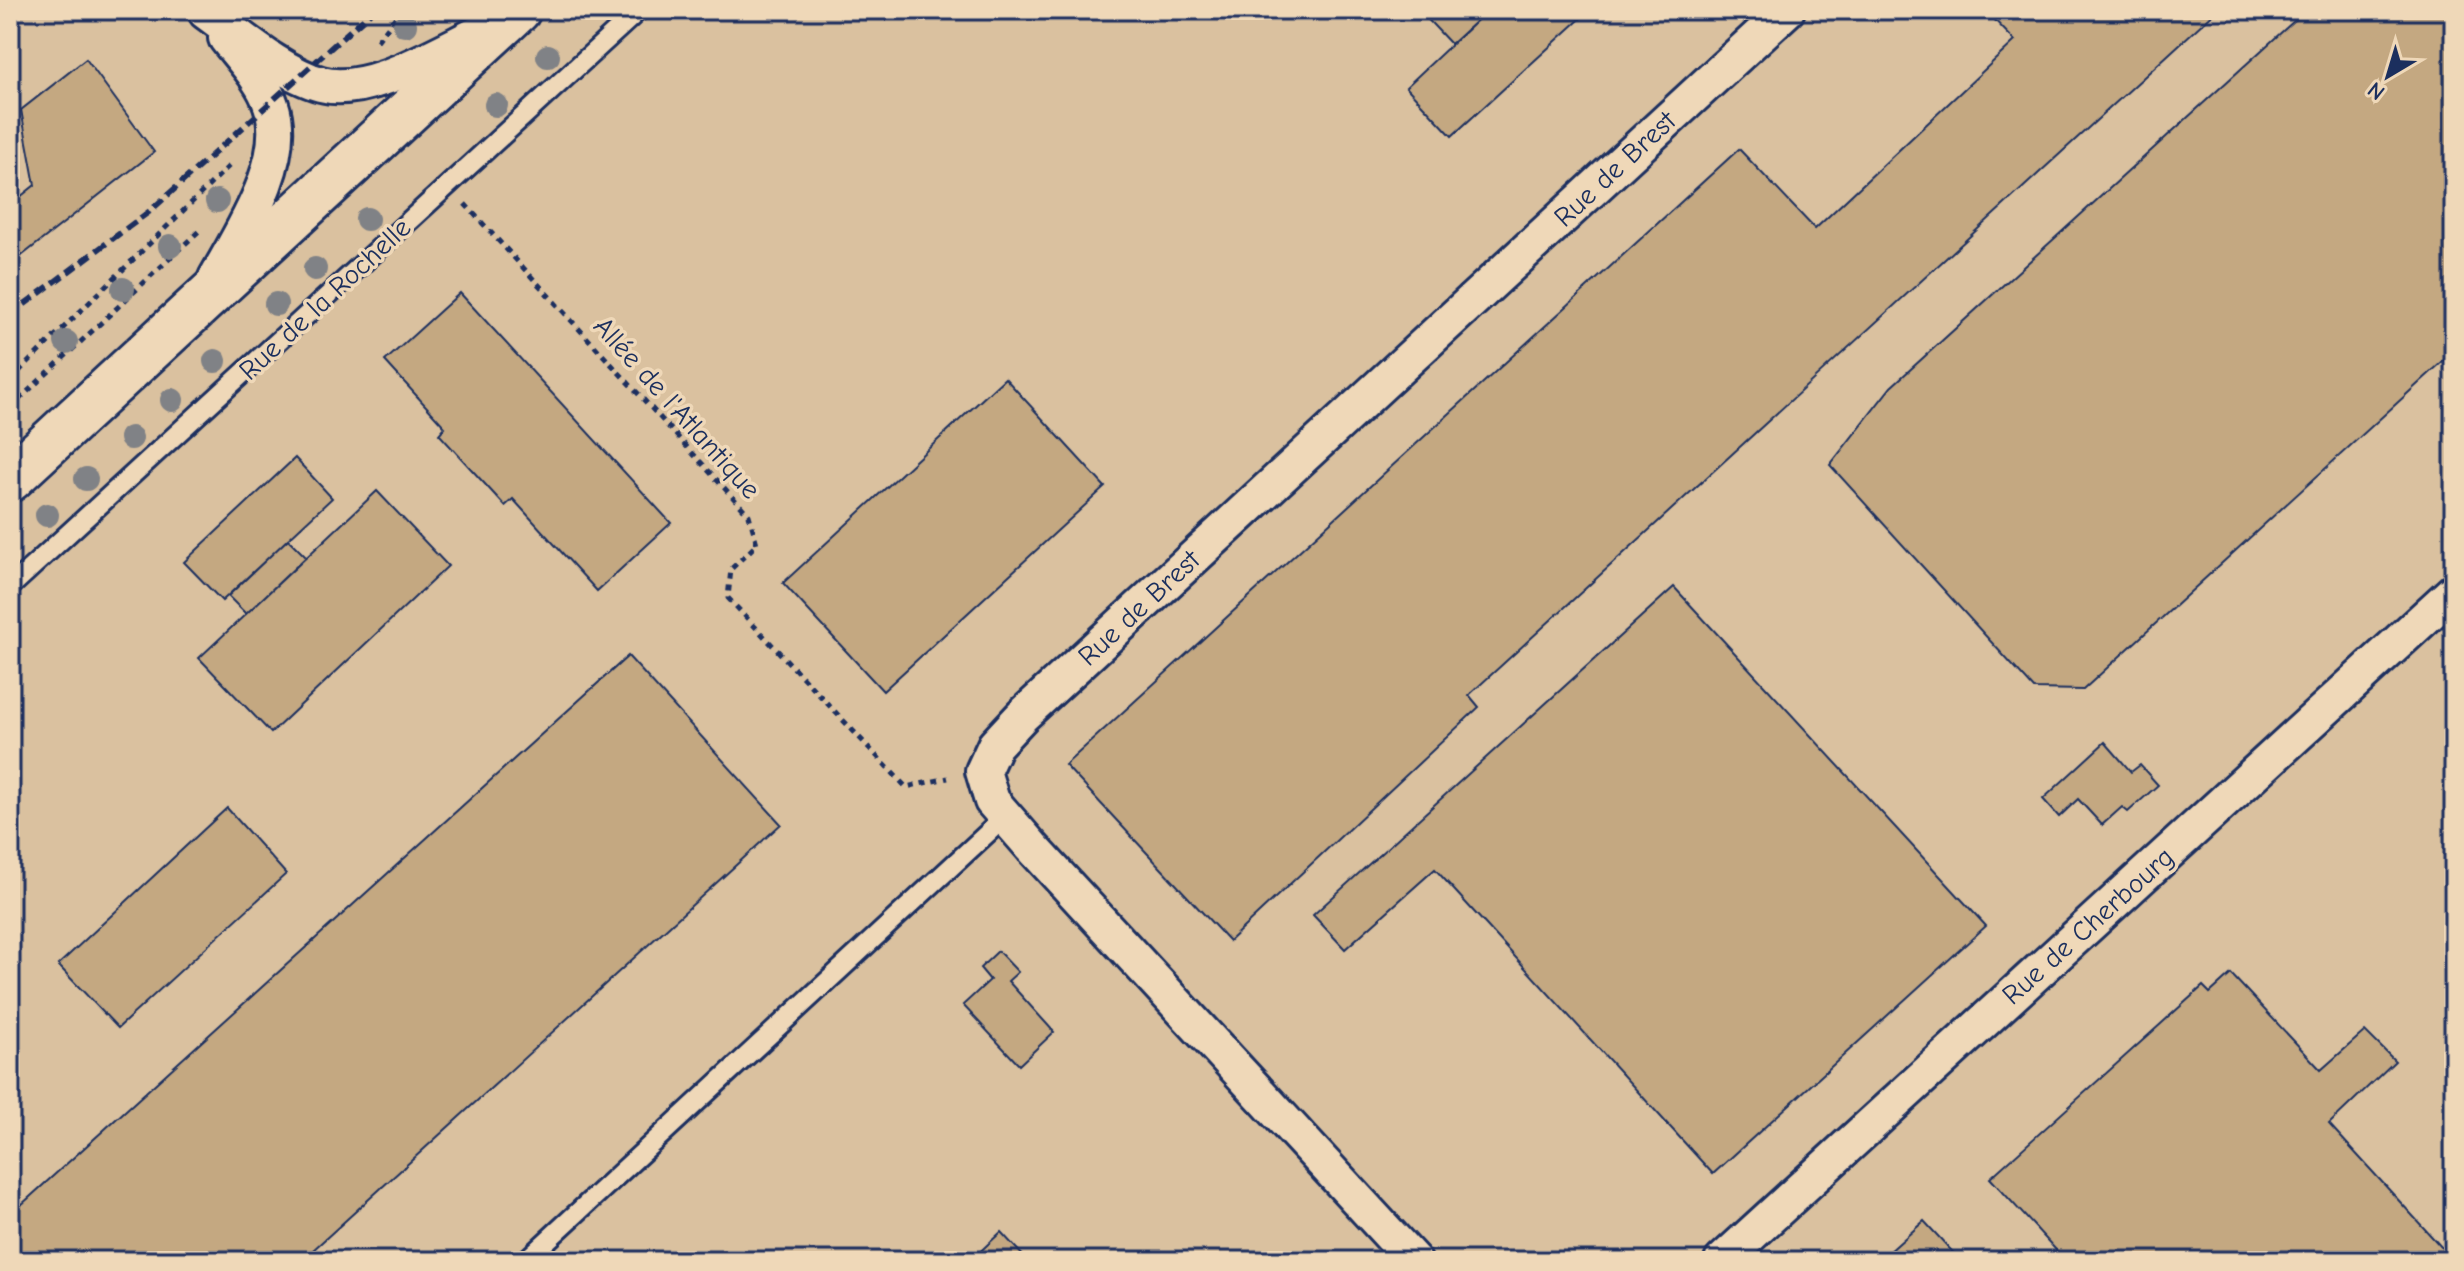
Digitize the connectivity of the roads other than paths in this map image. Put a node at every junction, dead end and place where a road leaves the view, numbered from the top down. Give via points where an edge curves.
1 (639, 10) edge
2 (1787, 10) edge
3 (205, 11) edge
4 (512, 16) edge
5 (206, 296) junction
6 (10, 479) edge
7 (10, 587) edge
8 (2454, 591) edge
9 (1006, 816) junction
10 (525, 1261) edge
11 (1414, 1261) edge
12 (1722, 1261) edge

1 - 7 lane, Rue de la Rochelle
2 - 9 street, Rue de Brest via 1023,715 995,745 983,771 992,801
3 - 4 street via 302,75 339,87 378,79
3 - 5 street via 259,80 271,104 274,145 251,214
4 - 5 main road
5 - 6 main road
8 - 12 street, Rue de Cherbourg
9 - 10 lane
9 - 11 street

